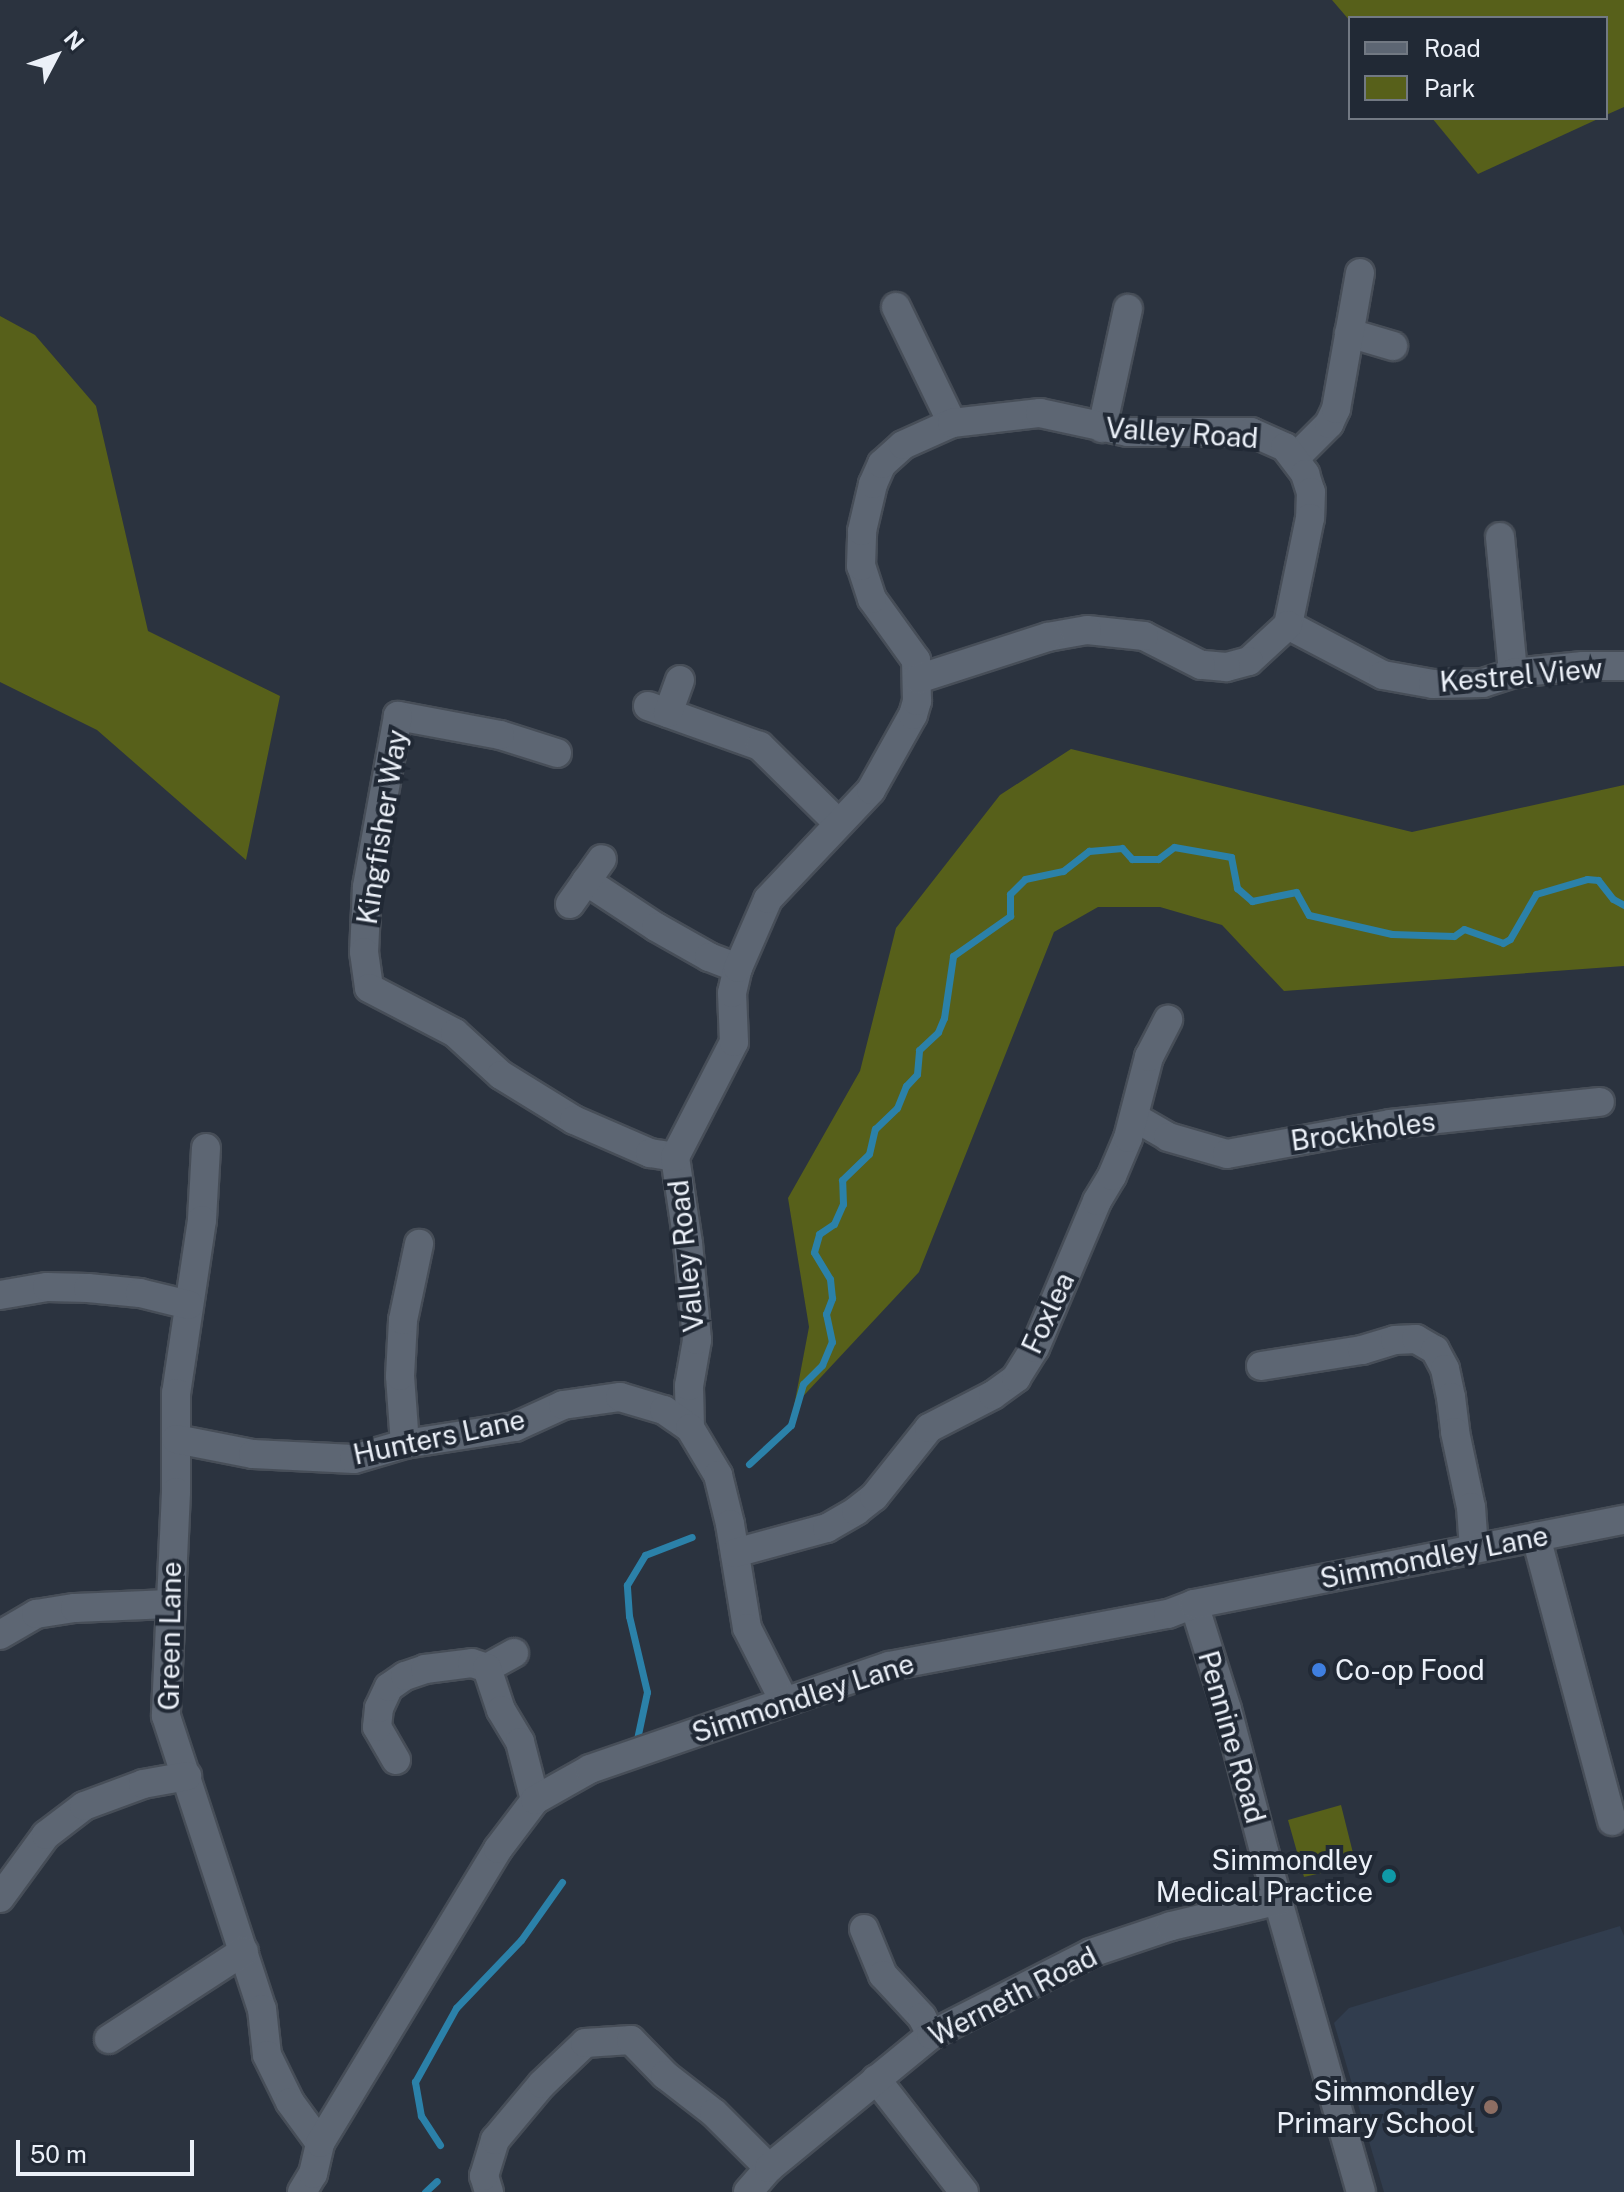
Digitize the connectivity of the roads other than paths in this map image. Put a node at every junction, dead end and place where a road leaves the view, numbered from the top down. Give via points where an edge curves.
1 (1360, 273) dead end
2 (896, 307) dead end
3 (1128, 309) dead end
4 (1349, 333) junction
5 (1393, 346) dead end
6 (952, 423) junction
7 (1102, 428) junction
8 (1296, 457) junction
9 (1500, 537) dead end
10 (1288, 625) junction
11 (1624, 666) edge
12 (1513, 673) junction
13 (918, 679) junction
14 (680, 680) dead end
15 (557, 753) dead end
16 (837, 822) junction
17 (570, 904) dead end
18 (738, 968) junction
19 (1168, 1020) dead end
20 (1600, 1102) dead end
21 (1134, 1117) junction
22 (206, 1148) dead end
23 (675, 1157) junction
24 (419, 1244) dead end
25 (0, 1295) edge
26 (189, 1305) junction
27 (1261, 1366) dead end
28 (690, 1428) junction
29 (176, 1439) junction
30 (405, 1444) junction
31 (1624, 1520) edge
32 (1536, 1537) junction
33 (1474, 1549) junction
34 (735, 1553) junction
35 (169, 1604) junction
36 (1194, 1604) junction
37 (0, 1635) edge
38 (514, 1653) dead end
39 (487, 1668) junction
40 (784, 1701) junction
41 (396, 1760) dead end
42 (187, 1776) junction
43 (535, 1800) junction
44 (1612, 1821) dead end
45 (0, 1898) edge
46 (1279, 1900) junction
47 (864, 1929) dead end
48 (244, 1951) junction
49 (931, 2035) junction
50 (109, 2039) dead end
51 (876, 2079) junction
52 (320, 2143) junction
53 (769, 2168) junction
54 (302, 2192) edge
55 (489, 2192) edge
56 (748, 2192) edge
57 (964, 2192) edge
58 (1361, 2192) edge

1 - 4 street
2 - 6 street
3 - 7 street
4 - 5 street
4 - 8 street via 1336,409 1329,424
6 - 7 street, Valley Road via 1040,413
6 - 13 street, Valley Road via 903,445 882,464 862,531 861,566 872,599 916,660
7 - 8 street, Valley Road via 1251,432
8 - 10 street, Valley Road via 1310,505
9 - 12 street
10 - 12 street, Kestrel View via 1383,675 1433,684 1483,683
10 - 13 street via 1249,661 1226,667 1201,665 1144,636 1087,630 1048,637
11 - 12 street, Kestrel View
13 - 16 street, Valley Road via 913,715 894,750 871,790
14 - 16 street via 658,710 760,746
15 - 23 street, Kingfisher Way via 500,735 398,716 367,887 364,952 369,988 455,1033 501,1075 574,1120 650,1153
16 - 18 street, Valley Road via 768,899
17 - 18 street via 594,870 656,927
18 - 23 street, Valley Road via 732,993 734,1042
19 - 21 street, Foxlea via 1149,1057
20 - 21 street, Brockholes via 1390,1124 1227,1154 1168,1137
21 - 34 street, Foxlea via 1035,1348 1016,1378 929,1428 874,1497 847,1517 827,1528
22 - 26 street, Green Lane
23 - 28 street, Valley Road via 697,1340 689,1386
24 - 30 street via 403,1320
25 - 26 street via 47,1287 88,1288
26 - 29 street, Green Lane via 176,1393
27 - 33 street via 1395,1340 1416,1339 1435,1350 1451,1397
28 - 30 street, Hunters Lane via 664,1410 620,1397 563,1405 515,1427
28 - 34 street, Hunters Lane via 718,1475
29 - 30 street, Hunters Lane via 253,1454 354,1459
29 - 35 street, Green Lane
31 - 32 street, Simmondley Lane
32 - 33 street, Simmondley Lane
32 - 44 street
33 - 36 street, Simmondley Lane
34 - 40 street, Hunters Lane via 747,1628
35 - 37 street via 36,1614
35 - 42 street, Green Lane via 166,1716
36 - 40 street, Simmondley Lane via 1168,1614 889,1666
36 - 46 street, Pennine Road
38 - 39 street
39 - 41 street via 472,1663 425,1669 389,1687 377,1727
39 - 43 street via 501,1710 520,1742
40 - 43 street, Simmondley Lane via 590,1769
42 - 45 street via 143,1784 84,1806 46,1835
42 - 48 street, Green Lane
43 - 52 street, Simmondley Lane via 498,1849
46 - 49 street, Werneth Road via 1171,1926 1091,1953
46 - 58 street, Pennine Road
47 - 49 street via 883,1975 922,2017
48 - 50 street
48 - 52 street, Green Lane via 262,2009 267,2055 290,2102
49 - 51 street, Werneth Road
51 - 53 street, Werneth Road
51 - 57 street
52 - 54 street, Simmondley Lane via 313,2174
53 - 55 street via 631,2040 585,2043 495,2140 484,2176
53 - 56 street, Werneth Road

